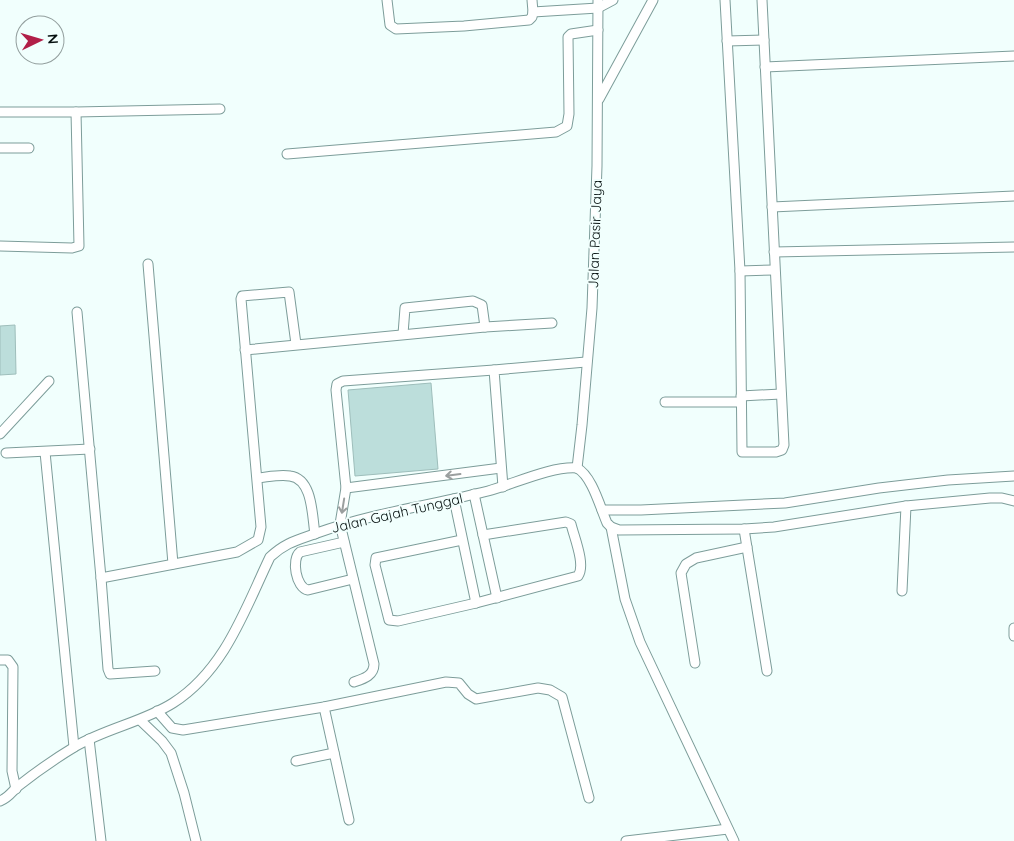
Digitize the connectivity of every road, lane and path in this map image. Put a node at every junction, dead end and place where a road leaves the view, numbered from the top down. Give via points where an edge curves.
1 (387, 0) edge
2 (532, 0) edge
3 (613, 0) edge
4 (653, 0) edge
5 (725, 0) edge
6 (762, 0) edge
7 (598, 4) edge
8 (533, 12) junction
9 (598, 30) junction
10 (764, 40) junction
11 (727, 41) junction
12 (1014, 56) edge
13 (765, 67) junction
14 (598, 100) junction
15 (220, 109) dead end
16 (0, 112) edge
17 (76, 112) junction
18 (0, 148) edge
19 (29, 148) dead end
20 (287, 154) dead end
21 (1014, 196) edge
22 (772, 207) junction
23 (0, 246) edge
24 (1014, 247) edge
25 (774, 252) junction
26 (148, 264) dead end
27 (774, 270) junction
28 (740, 271) junction
29 (77, 312) dead end
30 (552, 323) dead end
31 (485, 327) junction
32 (403, 334) junction
33 (296, 344) junction
34 (245, 350) junction
35 (586, 362) junction
36 (494, 370) junction
37 (49, 381) dead end
38 (781, 394) junction
39 (741, 399) junction
40 (665, 402) dead end
41 (0, 434) edge
42 (90, 449) junction
43 (45, 452) junction
44 (6, 453) dead end
45 (501, 468) junction
46 (577, 468) junction
47 (1014, 476) edge
48 (997, 477) junction
49 (258, 478) junction
50 (1014, 481) edge
51 (503, 487) junction
52 (346, 488) junction
53 (474, 494) junction
54 (454, 499) junction
55 (1014, 502) edge
56 (906, 506) junction
57 (602, 510) junction
58 (340, 524) junction
59 (611, 527) junction
60 (744, 529) junction
61 (315, 534) junction
62 (483, 535) junction
63 (462, 540) junction
64 (344, 542) junction
65 (747, 547) junction
66 (173, 564) junction
67 (101, 578) junction
68 (352, 579) junction
69 (902, 591) dead end
70 (497, 598) junction
71 (476, 603) junction
72 (1014, 628) edge
73 (1014, 636) edge
74 (0, 660) edge
75 (695, 663) dead end
76 (155, 671) dead end
77 (767, 671) dead end
78 (354, 682) dead end
79 (324, 707) junction
80 (157, 712) junction
81 (140, 720) junction
82 (89, 739) junction
83 (74, 747) junction
84 (334, 753) junction
85 (296, 761) dead end
86 (16, 789) junction
87 (589, 798) dead end
88 (0, 801) edge
89 (349, 820) dead end
90 (728, 829) junction
91 (101, 841) edge
92 (196, 841) edge
93 (626, 841) edge
94 (734, 841) edge

1 - 8 street via 390,25 396,29 529,20
2 - 8 street
3 - 7 street
4 - 14 street
5 - 11 street
6 - 10 street
7 - 8 street
7 - 9 street, Jalan Pasir Jaya
9 - 14 street, Jalan Pasir Jaya
9 - 20 street via 568,37 569,122 563,130
10 - 11 street
10 - 13 street
11 - 28 street
12 - 13 street
13 - 22 street
14 - 35 street, Jalan Pasir Jaya via 592,308
15 - 17 street
16 - 17 street
17 - 23 street via 79,246
18 - 19 street
21 - 22 street
22 - 25 street
24 - 25 street
25 - 27 street
26 - 66 street
27 - 28 street
27 - 38 street
28 - 39 street
29 - 42 street
30 - 31 street
31 - 32 street
31 - 32 street via 482,305 474,301 406,308
32 - 33 street
33 - 34 street
33 - 34 street via 289,292 244,296 241,299
34 - 49 street
35 - 36 street
35 - 46 street, Jalan Pasir Jaya
36 - 45 street
36 - 52 street via 387,377 337,384
37 - 41 street
38 - 39 street
38 - 39 street via 784,445 779,452 742,452
39 - 40 street
42 - 43 street
42 - 67 street
43 - 44 street
43 - 83 street
45 - 51 street
45 -> 52 street
46 - 51 street, Jalan Gajah Tunggal via 558,469
46 - 57 street via 583,471
47 - 48 street
48 - 50 street
48 - 57 street via 879,488 785,503
49 - 61 street via 290,476 299,479 309,500
49 - 66 street via 261,528 256,542 237,552
51 - 53 street, Jalan Gajah Tunggal
52 -> 58 street
53 - 54 street, Jalan Gajah Tunggal
53 - 62 street
54 - 58 street, Jalan Gajah Tunggal
54 - 63 street
55 - 56 street via 990,498
56 - 60 street
56 - 69 street
57 - 59 street
58 - 61 street, Jalan Gajah Tunggal
58 - 64 street
59 - 60 street via 624,530
59 - 90 street via 625,599 640,642
60 - 65 street
61 - 80 street, Jalan Gajah Tunggal via 290,541 270,557 231,641 214,667 189,692
62 - 70 street
62 - 70 street via 566,522 571,524 581,564 578,576
63 - 71 street
63 - 71 street via 376,558 374,565 391,621
64 - 68 street
64 - 68 street via 300,552 294,560 299,585 308,590
65 - 75 street via 696,558 686,564 681,573
65 - 77 street
66 - 67 street
67 - 76 street via 110,674
68 - 78 street via 374,664 369,676
70 - 71 street
72 - 73 street
74 - 86 street via 8,660 13,667 12,771
79 - 80 street via 183,730 172,728
79 - 84 street
79 - 87 street via 446,682 459,683 476,699 538,688 550,690 562,697
80 - 81 street, Jalan Gajah Tunggal
81 - 82 street, Jalan Gajah Tunggal
81 - 92 street via 171,753
82 - 83 street, Jalan Gajah Tunggal
82 - 91 street
83 - 86 street, Jalan Gajah Tunggal
84 - 85 street
84 - 89 street
86 - 88 street, Jalan Gajah Tunggal
90 - 93 street
90 - 94 street

